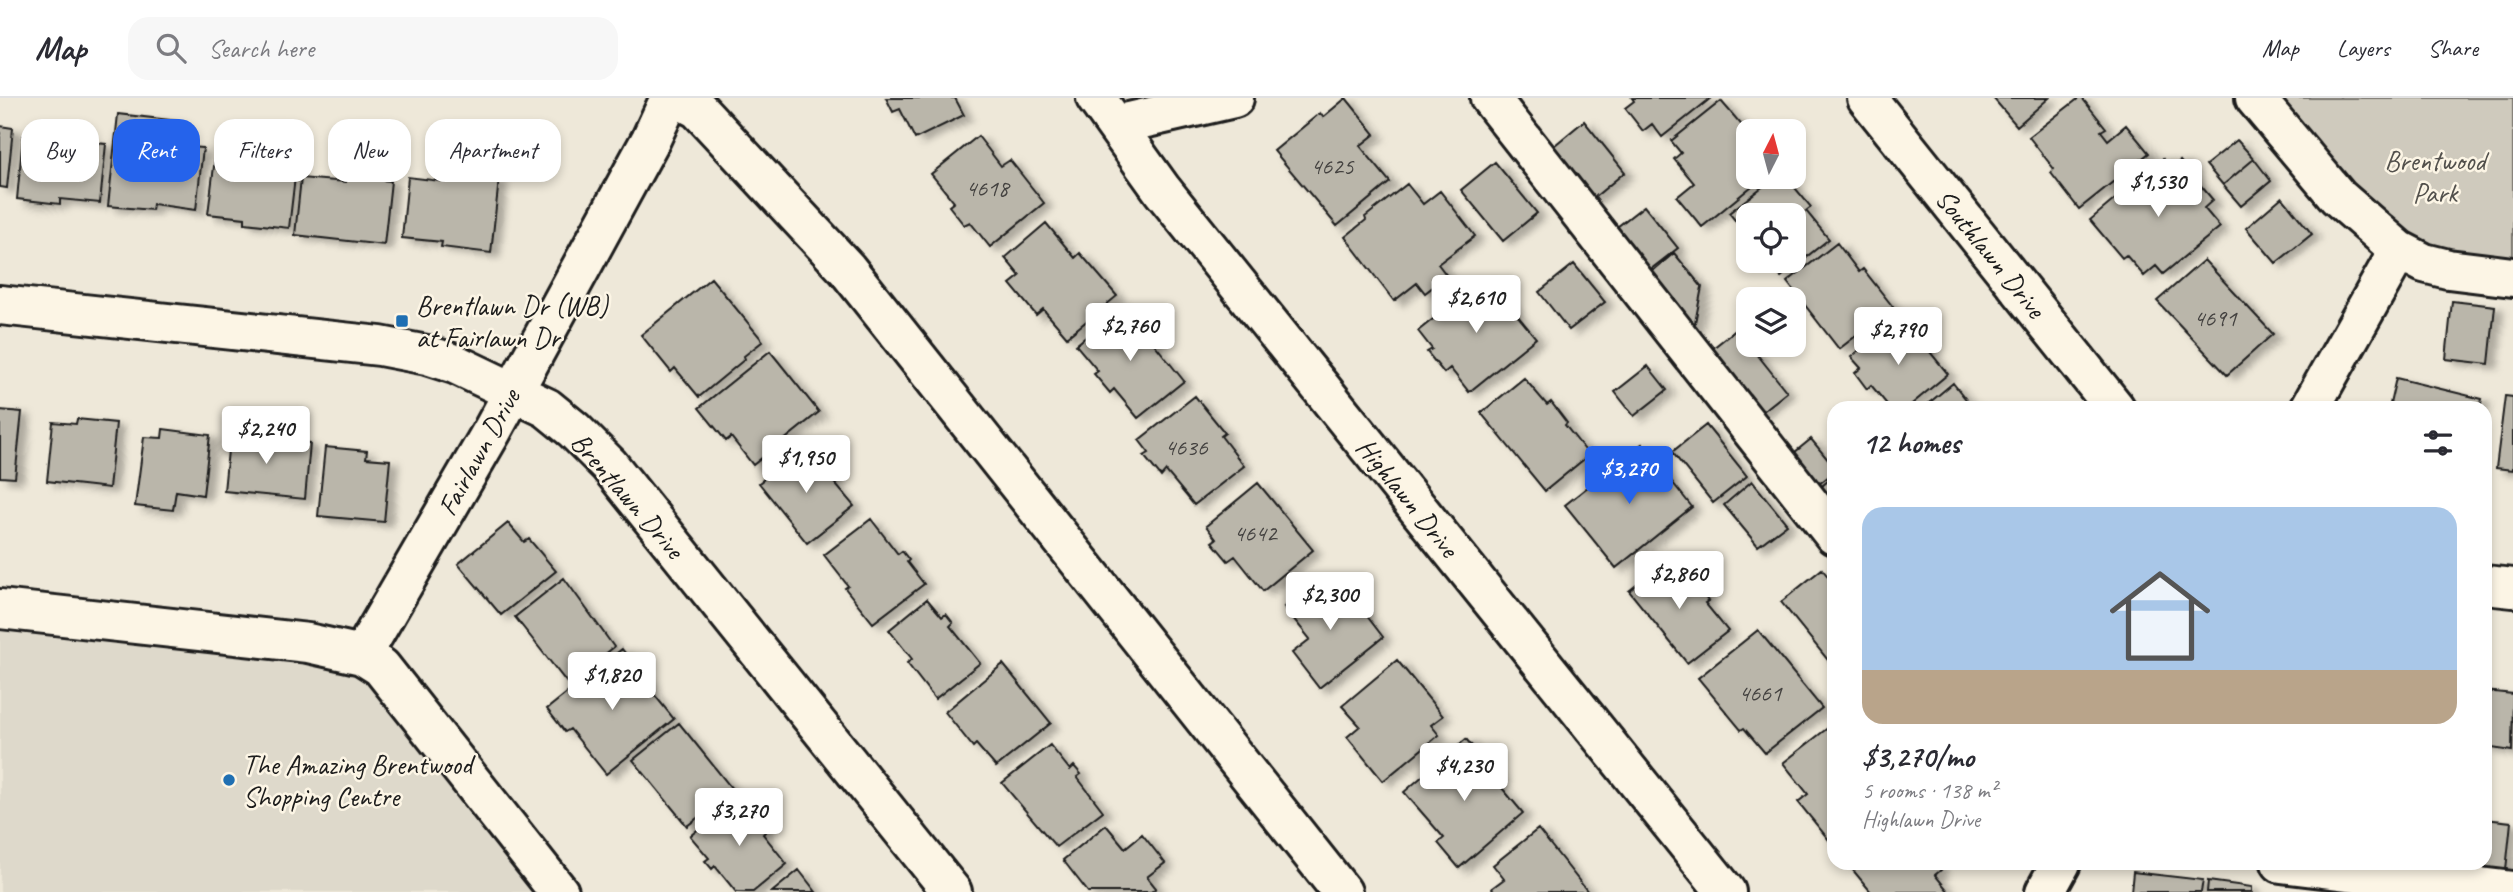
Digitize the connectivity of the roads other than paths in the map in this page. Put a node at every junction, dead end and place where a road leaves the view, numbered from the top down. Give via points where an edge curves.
1 (670, 98) edge
2 (677, 98) edge
3 (1234, 98) edge
4 (1490, 98) edge
5 (1867, 98) edge
6 (2255, 98) edge
7 (1106, 111) edge
8 (2399, 250) junction
9 (2513, 277) edge
10 (0, 305) edge
11 (513, 391) junction
12 (2109, 401) edge
13 (2314, 401) edge
14 (1827, 527) edge
15 (2492, 586) edge
16 (2513, 588) edge
17 (0, 609) edge
18 (362, 655) junction
19 (2057, 870) edge
20 (2339, 870) edge
21 (2513, 891) edge
22 (559, 892) edge
23 (951, 892) edge
24 (1342, 892) edge
25 (1726, 892) edge
26 (2045, 892) edge

1 - 11 street, Fairlawn Drive
2 - 24 street via 698,109 847,269
3 - 7 street
4 - 14 street
5 - 12 street, Southlawn Drive
6 - 8 street via 2338,197
7 - 25 street, Highlawn Drive via 1162,190
8 - 9 street via 2448,269
8 - 13 street
10 - 11 street, Brentlawn Drive via 380,346 427,355
11 - 18 street, Fairlawn Drive
11 - 23 street, Brentlawn Drive via 547,408 609,465
15 - 16 street
17 - 18 street via 308,643
18 - 22 street via 382,667
19 - 26 street
20 - 21 street

